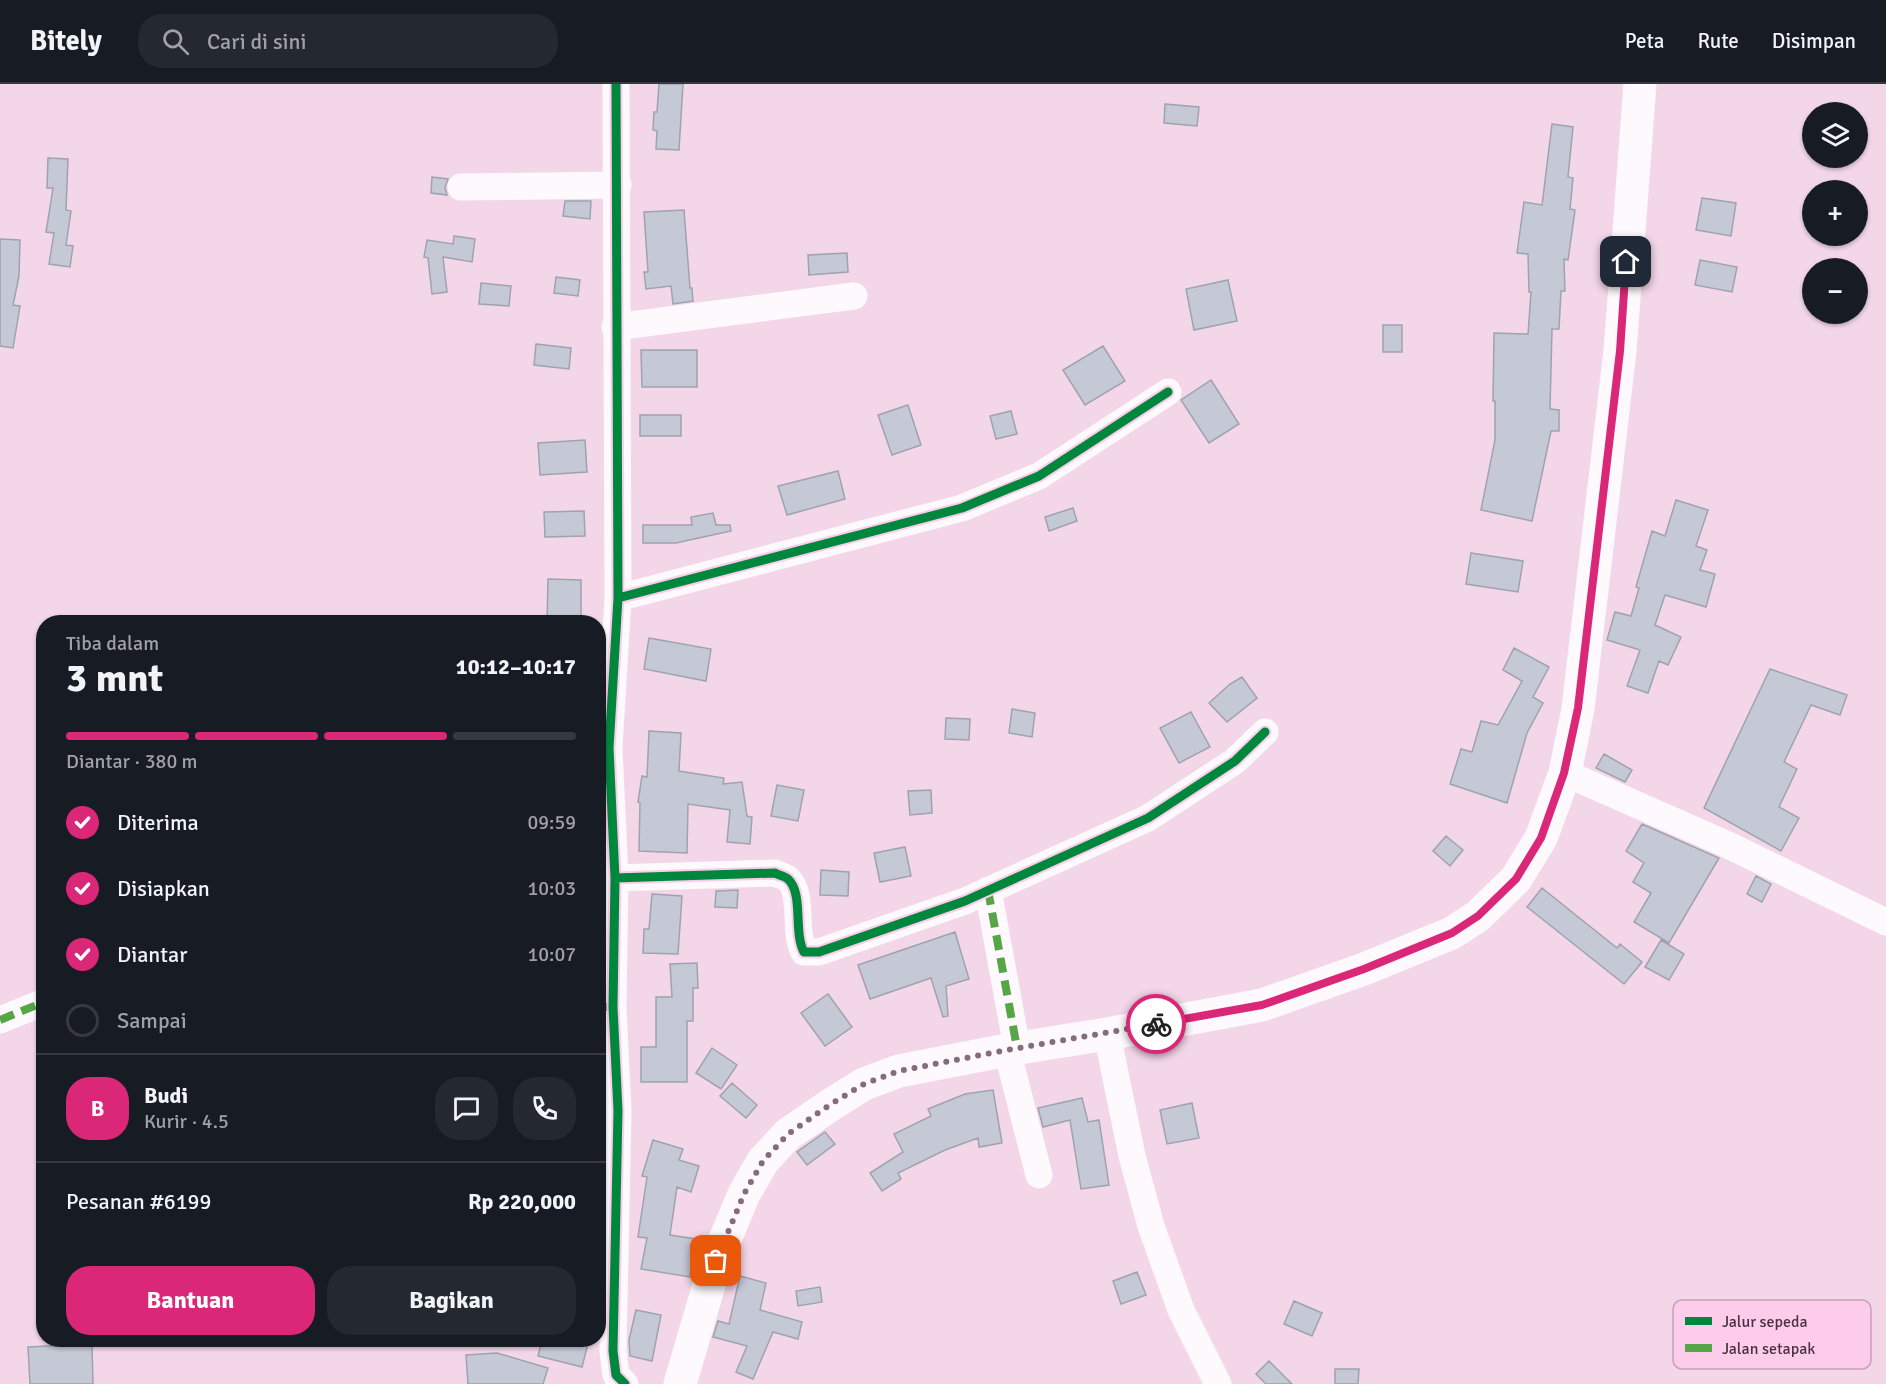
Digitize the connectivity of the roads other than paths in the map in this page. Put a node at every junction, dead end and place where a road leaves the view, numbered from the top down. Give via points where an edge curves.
1 (616, 84) edge
2 (1640, 84) edge
3 (618, 185) junction
4 (462, 187) dead end
5 (854, 296) dead end
6 (615, 327) junction
7 (1168, 392) dead end
8 (618, 598) junction
9 (606, 727) edge
10 (1265, 732) dead end
11 (606, 772) edge
12 (1564, 773) junction
13 (615, 878) junction
14 (988, 891) junction
15 (1886, 922) edge
16 (36, 1005) edge
17 (606, 1007) edge
18 (0, 1020) edge
19 (1107, 1034) junction
20 (1012, 1049) junction
21 (608, 1110) edge
22 (1039, 1175) dead end
23 (607, 1281) edge
24 (625, 1384) edge
25 (680, 1384) edge
26 (1218, 1384) edge

1 - 3 street
2 - 12 highway via 1620,351 1578,708
3 - 4 street
3 - 6 street
5 - 6 street
6 - 8 street
7 - 8 street via 1039,476 962,508
8 - 9 street
10 - 14 street via 1235,761 1148,818
11 - 13 street
12 - 15 street via 1726,844
12 - 19 highway via 1541,838 1516,879 1478,916 1452,933 1262,1005
13 - 14 street via 774,873 787,879 795,891 799,942 804,952 819,952
13 - 17 street
14 - 20 street
16 - 18 street
17 - 21 street
19 - 20 highway
19 - 26 street via 1151,1226 1181,1310
20 - 22 street
20 - 25 highway via 899,1071 864,1084 788,1134 763,1161 744,1194 716,1261
21 - 23 street
23 - 24 street via 616,1375

